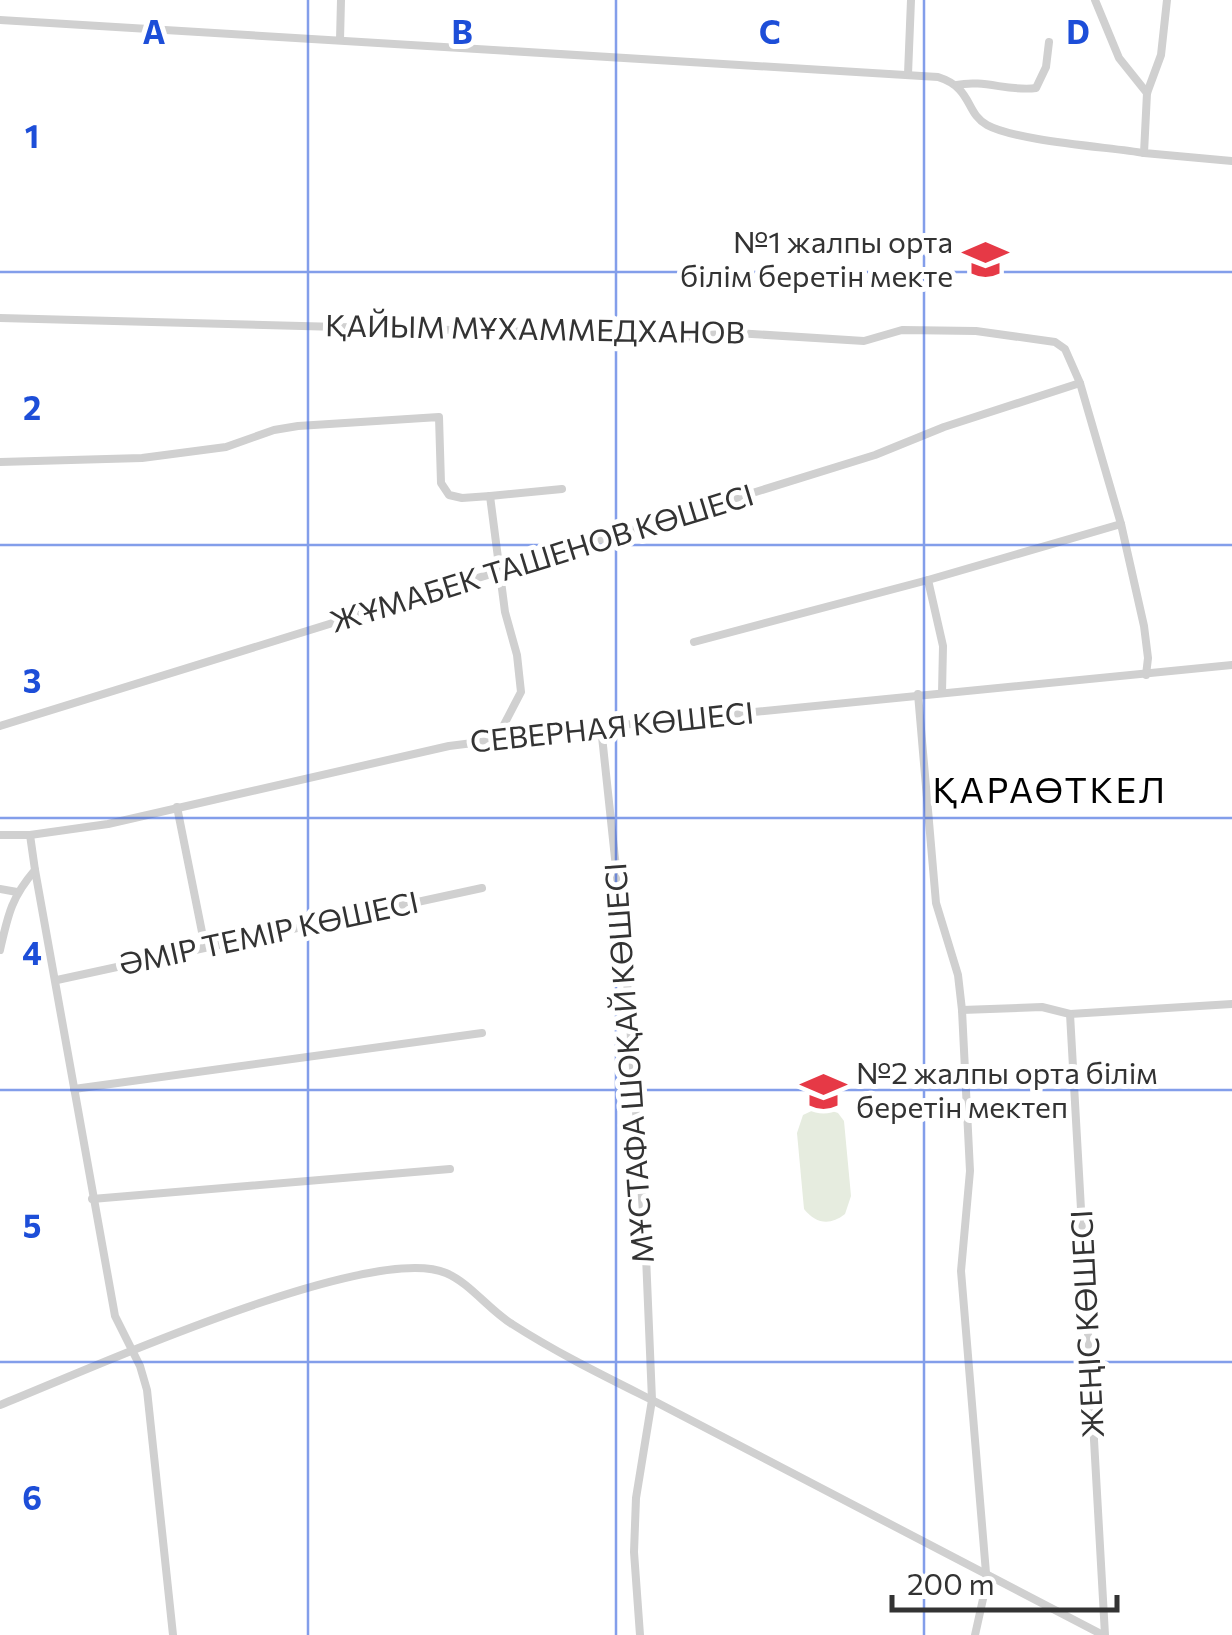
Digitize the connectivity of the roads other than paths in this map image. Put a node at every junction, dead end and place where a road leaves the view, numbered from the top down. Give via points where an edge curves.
1 (341, 0) edge
2 (911, 0) edge
3 (1095, 0) edge
4 (1167, 0) edge
5 (0, 20) edge
6 (340, 40) junction
7 (1049, 42) dead end
8 (908, 74) junction
9 (958, 86) junction
10 (1147, 93) junction
11 (1144, 153) junction
12 (1232, 160) edge
13 (0, 318) edge
14 (1080, 383) junction
15 (0, 462) edge
16 (562, 488) dead end
17 (490, 496) junction
18 (1121, 524) junction
19 (500, 570) junction
20 (928, 580) junction
21 (694, 642) dead end
22 (1232, 665) edge
23 (1146, 675) junction
24 (942, 693) junction
25 (918, 694) junction
26 (0, 726) edge
27 (602, 727) junction
28 (496, 740) junction
29 (177, 807) junction
30 (30, 834) junction
31 (0, 835) edge
32 (36, 870) junction
33 (0, 888) edge
34 (482, 888) dead end
35 (17, 892) junction
36 (204, 947) junction
37 (0, 950) edge
38 (57, 980) junction
39 (1232, 1004) edge
40 (962, 1010) junction
41 (1070, 1014) junction
42 (482, 1034) dead end
43 (74, 1089) junction
44 (450, 1169) dead end
45 (92, 1199) junction
46 (130, 1352) junction
47 (652, 1400) junction
48 (0, 1405) edge
49 (986, 1573) junction
50 (173, 1635) edge
51 (640, 1635) edge
52 (975, 1635) edge
53 (1104, 1635) edge

1 - 6 street
2 - 8 street
3 - 10 street via 1118,58
4 - 10 street via 1161,54
5 - 6 street
6 - 8 street
7 - 9 street via 1036,88
8 - 9 street
9 - 11 street via 979,120 1004,132
10 - 11 street
11 - 12 street
13 - 14 street, ҚАЙЫМ МҰХАММЕДХАНОВ via 864,341 902,330 976,331 1055,342
14 - 18 street
14 - 19 street, ЖҰМАБЕК ТАШЕНОВ КӨШЕСІ via 875,455
15 - 17 street via 142,458 226,447 298,426 439,417 441,483 449,495
16 - 17 street
17 - 19 street
18 - 20 street
18 - 23 street via 1144,626
19 - 26 street, ЖҰМАБЕК ТАШЕНОВ КӨШЕСІ
19 - 28 street via 521,692
20 - 21 street
20 - 24 street via 941,634
22 - 23 street, СЕВЕРНАЯ КӨШЕСІ
23 - 24 street, СЕВЕРНАЯ КӨШЕСІ
24 - 25 street, СЕВЕРНАЯ КӨШЕСІ
25 - 27 street, СЕВЕРНАЯ КӨШЕСІ
25 - 40 street via 936,904
27 - 28 street, СЕВЕРНАЯ КӨШЕСІ
27 - 47 street, МҰСТАФА ШОҚАЙ КӨШЕСІ via 625,952
28 - 29 street, СЕВЕРНАЯ КӨШЕСІ
29 - 30 street, СЕВЕРНАЯ КӨШЕСІ
29 - 36 street
30 - 31 street, СЕВЕРНАЯ КӨШЕСІ
30 - 32 street
32 - 35 street
32 - 38 street
33 - 35 street
34 - 36 street, ӘМІР ТЕМІР КӨШЕСІ
35 - 37 street
36 - 38 street, ӘМІР ТЕМІР КӨШЕСІ
38 - 43 street
39 - 41 street
40 - 41 street via 1042,1006
40 - 49 street via 970,1170 961,1271
41 - 53 street, ЖЕҢІС КӨШЕСІ
42 - 43 street
43 - 45 street
44 - 45 street
45 - 46 street via 114,1316
46 - 47 street via 273,1298 348,1278 433,1269 576,1363
46 - 48 street
46 - 50 street via 146,1390
47 - 49 street
47 - 51 street, МҰСТАФА ШОҚАЙ КӨШЕСІ via 636,1498
49 - 52 street
49 - 53 street

